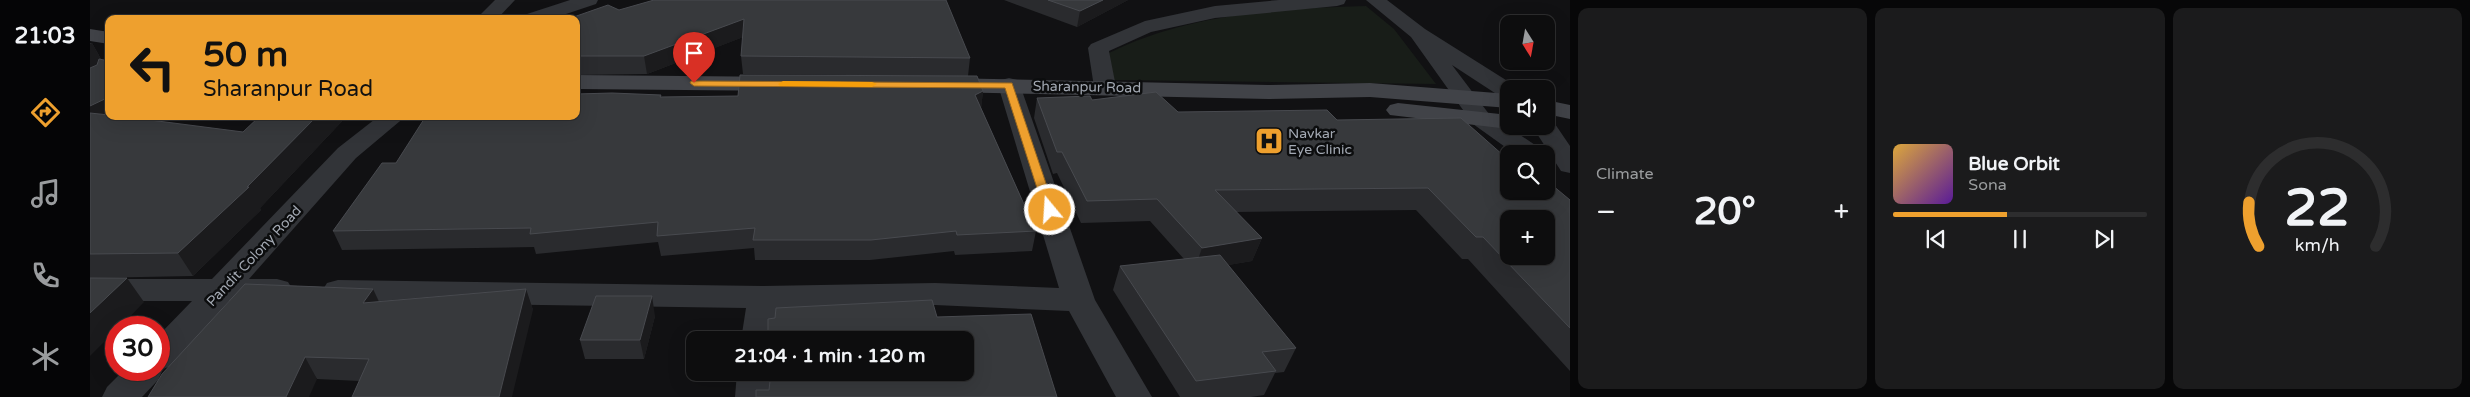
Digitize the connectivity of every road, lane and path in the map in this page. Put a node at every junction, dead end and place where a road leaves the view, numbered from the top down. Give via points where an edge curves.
1 (506, 0) edge
2 (589, 0) edge
3 (1337, 0) edge
4 (1375, 0) edge
5 (490, 15) edge
6 (543, 15) edge
7 (1418, 33) junction
8 (90, 35) edge
9 (105, 37) edge
10 (580, 82) edge
11 (802, 84) edge
12 (920, 85) edge
13 (1009, 85) junction
14 (1500, 86) edge
15 (1105, 87) junction
16 (1268, 92) junction
17 (1463, 97) junction
18 (1500, 100) edge
19 (1555, 109) edge
20 (1570, 112) edge
21 (1481, 119) junction
22 (366, 120) edge
23 (389, 120) edge
24 (1500, 121) edge
25 (1555, 126) edge
26 (1570, 126) edge
27 (1551, 135) edge
28 (1519, 145) edge
29 (347, 153) junction
30 (1570, 165) edge
31 (1555, 170) edge
32 (1570, 180) edge
33 (224, 289) junction
34 (90, 290) edge
35 (763, 297) junction
36 (1079, 300) junction
37 (759, 331) edge
38 (170, 345) edge
39 (135, 381) edge
40 (754, 381) edge
41 (120, 397) edge
42 (753, 397) edge
43 (1134, 397) edge

1 - 5 street
2 - 6 street
3 - 15 street via 1215,12 1145,27 1098,48
4 - 7 street
7 - 14 street
7 - 17 street
8 - 9 main road
10 - 11 main road
12 - 13 main road, Sharanpur Road
13 - 15 main road, Sharanpur Road
13 - 36 street
15 - 16 main road, Sharanpur Road
16 - 17 main road, Sharanpur Road via 1370,90
16 - 21 main road, Sharanpur Road
17 - 18 main road, Sharanpur Road
17 - 21 street
19 - 20 main road
21 - 24 main road, Sharanpur Road
21 - 28 street
22 - 29 street, Pandit Colony Road via 355,132
23 - 29 street, Pandit Colony Road
25 - 26 main road
27 - 30 street
29 - 33 street, Pandit Colony Road
31 - 32 street
33 - 34 street
33 - 35 street
33 - 38 street, Pandit Colony Road
35 - 36 street via 936,294
35 - 37 street
36 - 43 street
39 - 41 street
40 - 42 street

